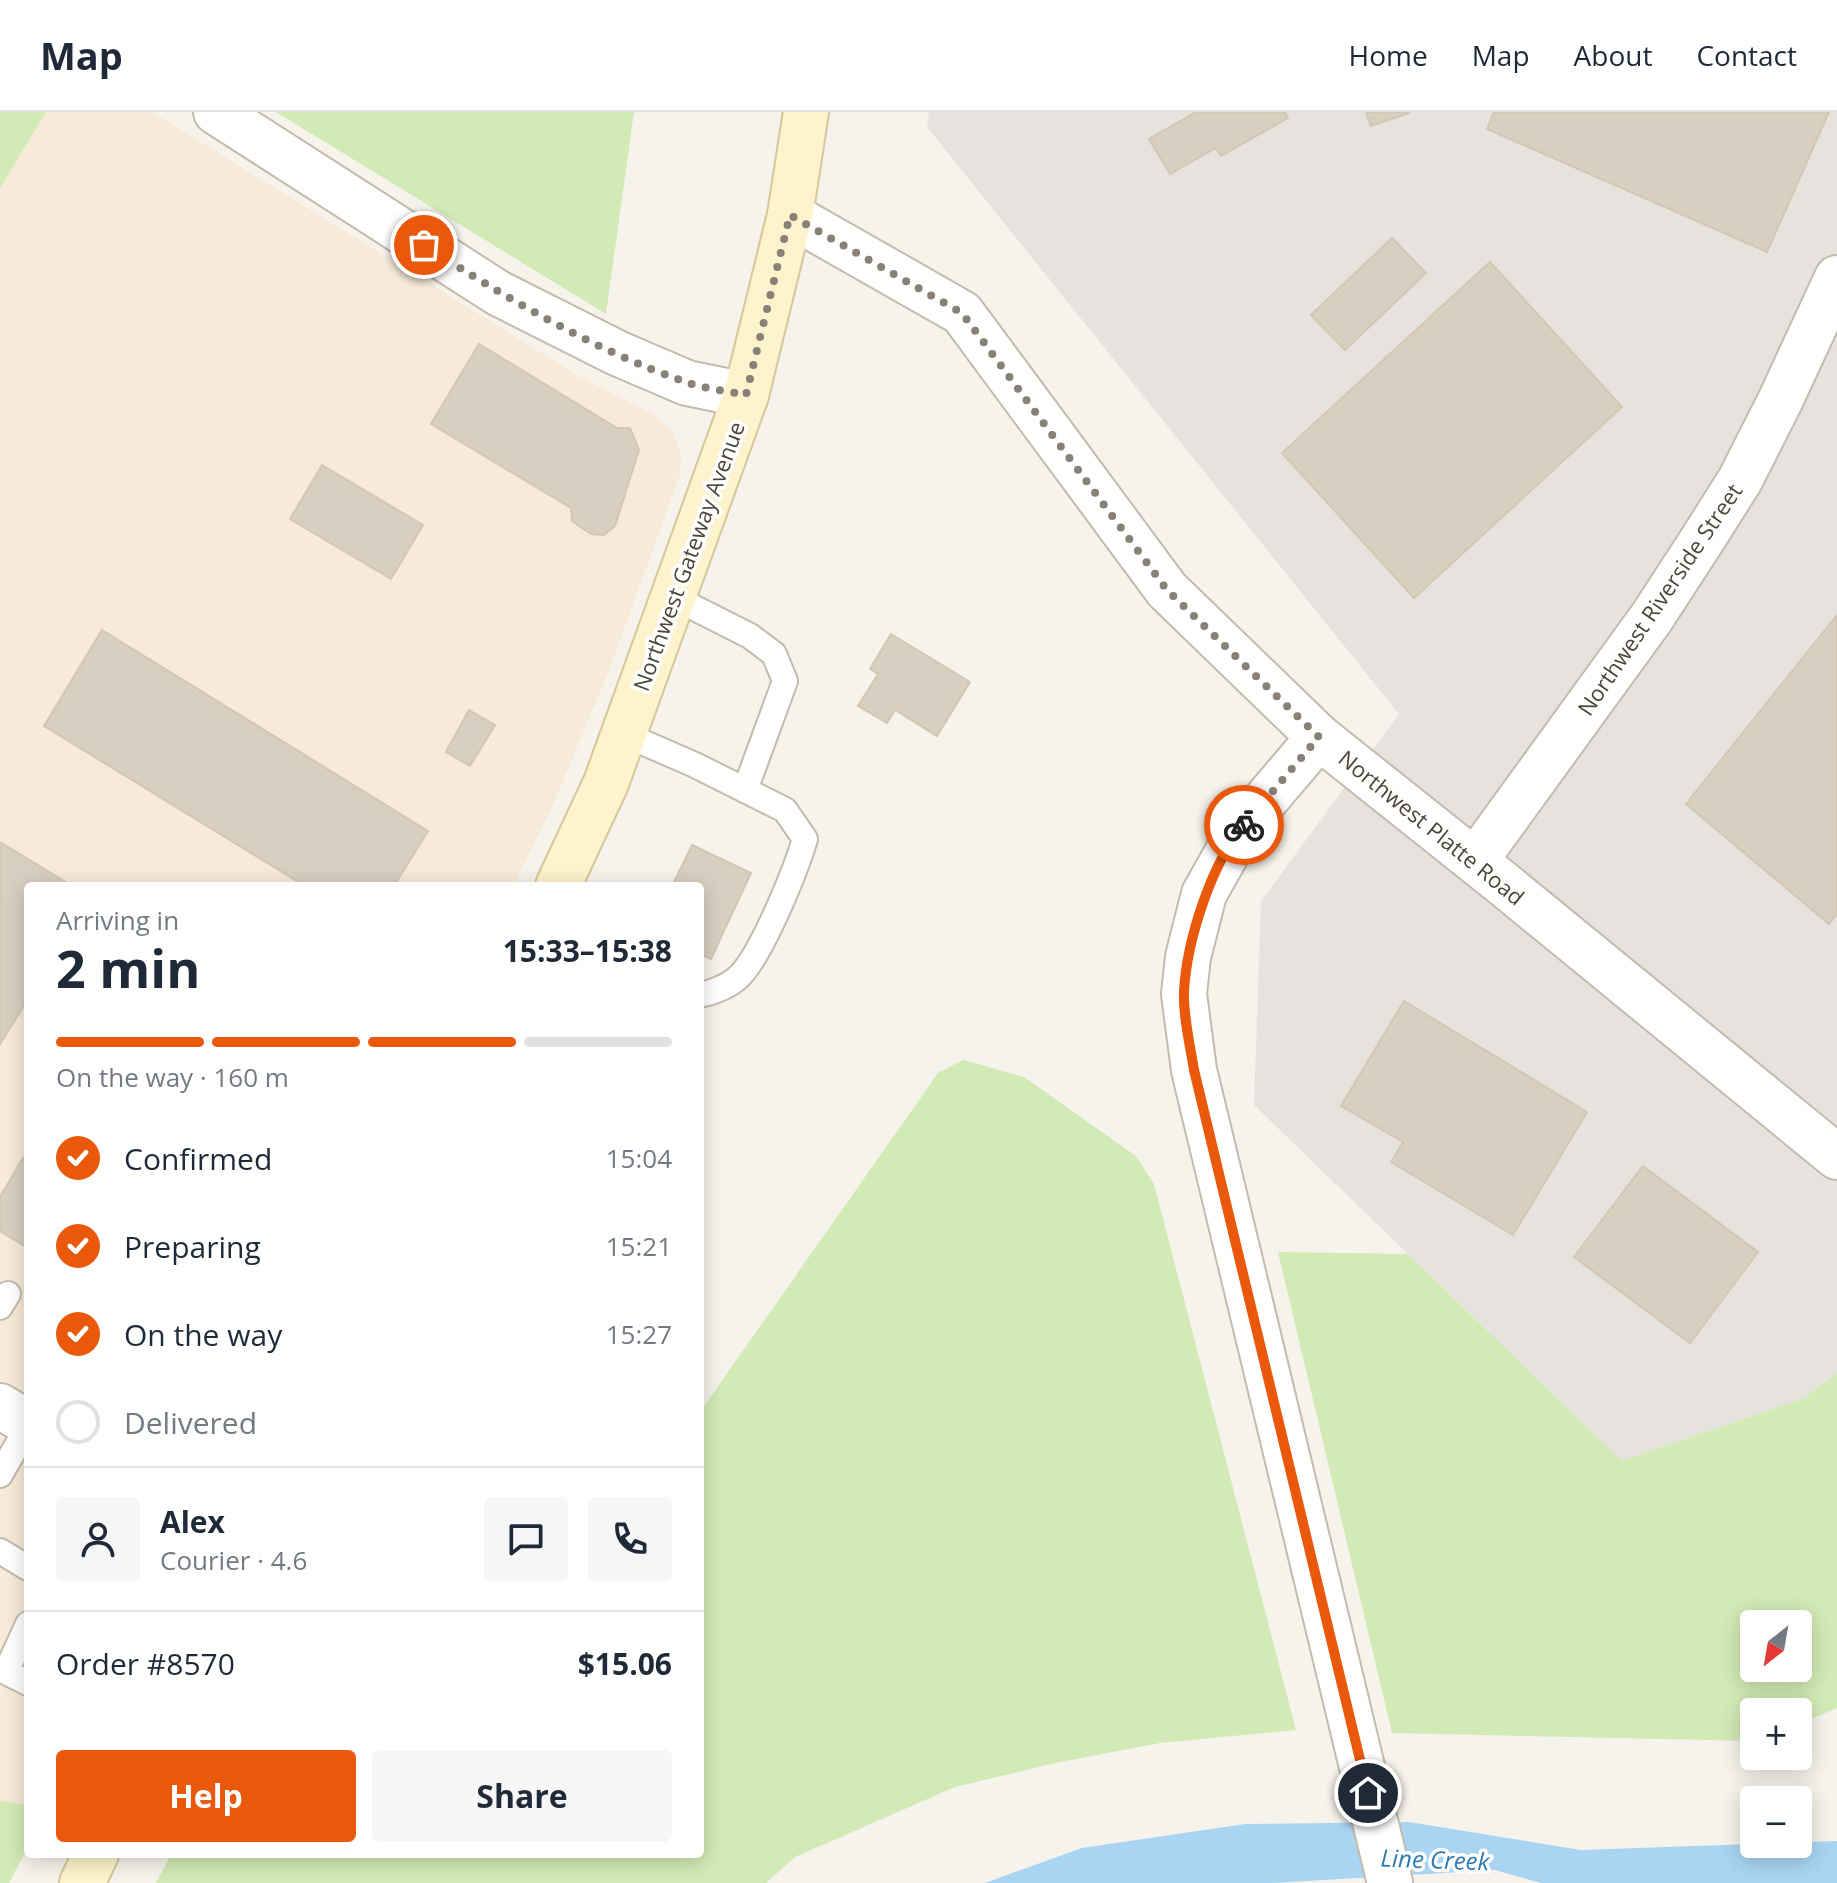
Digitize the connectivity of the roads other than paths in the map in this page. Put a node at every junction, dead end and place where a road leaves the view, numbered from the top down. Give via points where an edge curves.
1 (216, 112) edge
2 (806, 112) edge
3 (790, 215) junction
4 (1837, 278) edge
5 (746, 395) junction
6 (673, 597) junction
7 (624, 734) junction
8 (1319, 737) junction
9 (745, 790) junction
10 (1475, 861) junction
11 (560, 882) edge
12 (704, 993) edge
13 (1837, 1157) edge
14 (0, 1406) edge
15 (24, 1422) edge
16 (24, 1432) edge
17 (0, 1475) edge
18 (0, 1551) edge
19 (24, 1566) edge
20 (24, 1633) edge
21 (3, 1678) edge
22 (24, 1682) edge
23 (94, 1858) edge
24 (82, 1883) edge
25 (1390, 1883) edge

1 - 5 street via 498,293 687,383
2 - 3 main road
3 - 5 main road, Northwest Gateway Avenue
3 - 8 street, Northwest Platte Road via 962,313 1167,590
4 - 10 street, Northwest Riverside Street via 1740,480 1652,617
5 - 6 main road, Northwest Gateway Avenue
6 - 7 main road, Northwest Gateway Avenue
6 - 9 lane via 774,654 785,681
7 - 9 lane
7 - 11 main road, Northwest Gateway Avenue
8 - 10 street, Northwest Platte Road
8 - 25 street via 1240,830 1204,894 1184,994 1194,1070
9 - 12 lane via 785,810 805,839 765,937 737,979
10 - 13 street, Northwest Platte Road
14 - 15 street
16 - 17 lane
18 - 19 lane
20 - 21 lane
21 - 22 lane
23 - 24 main road

